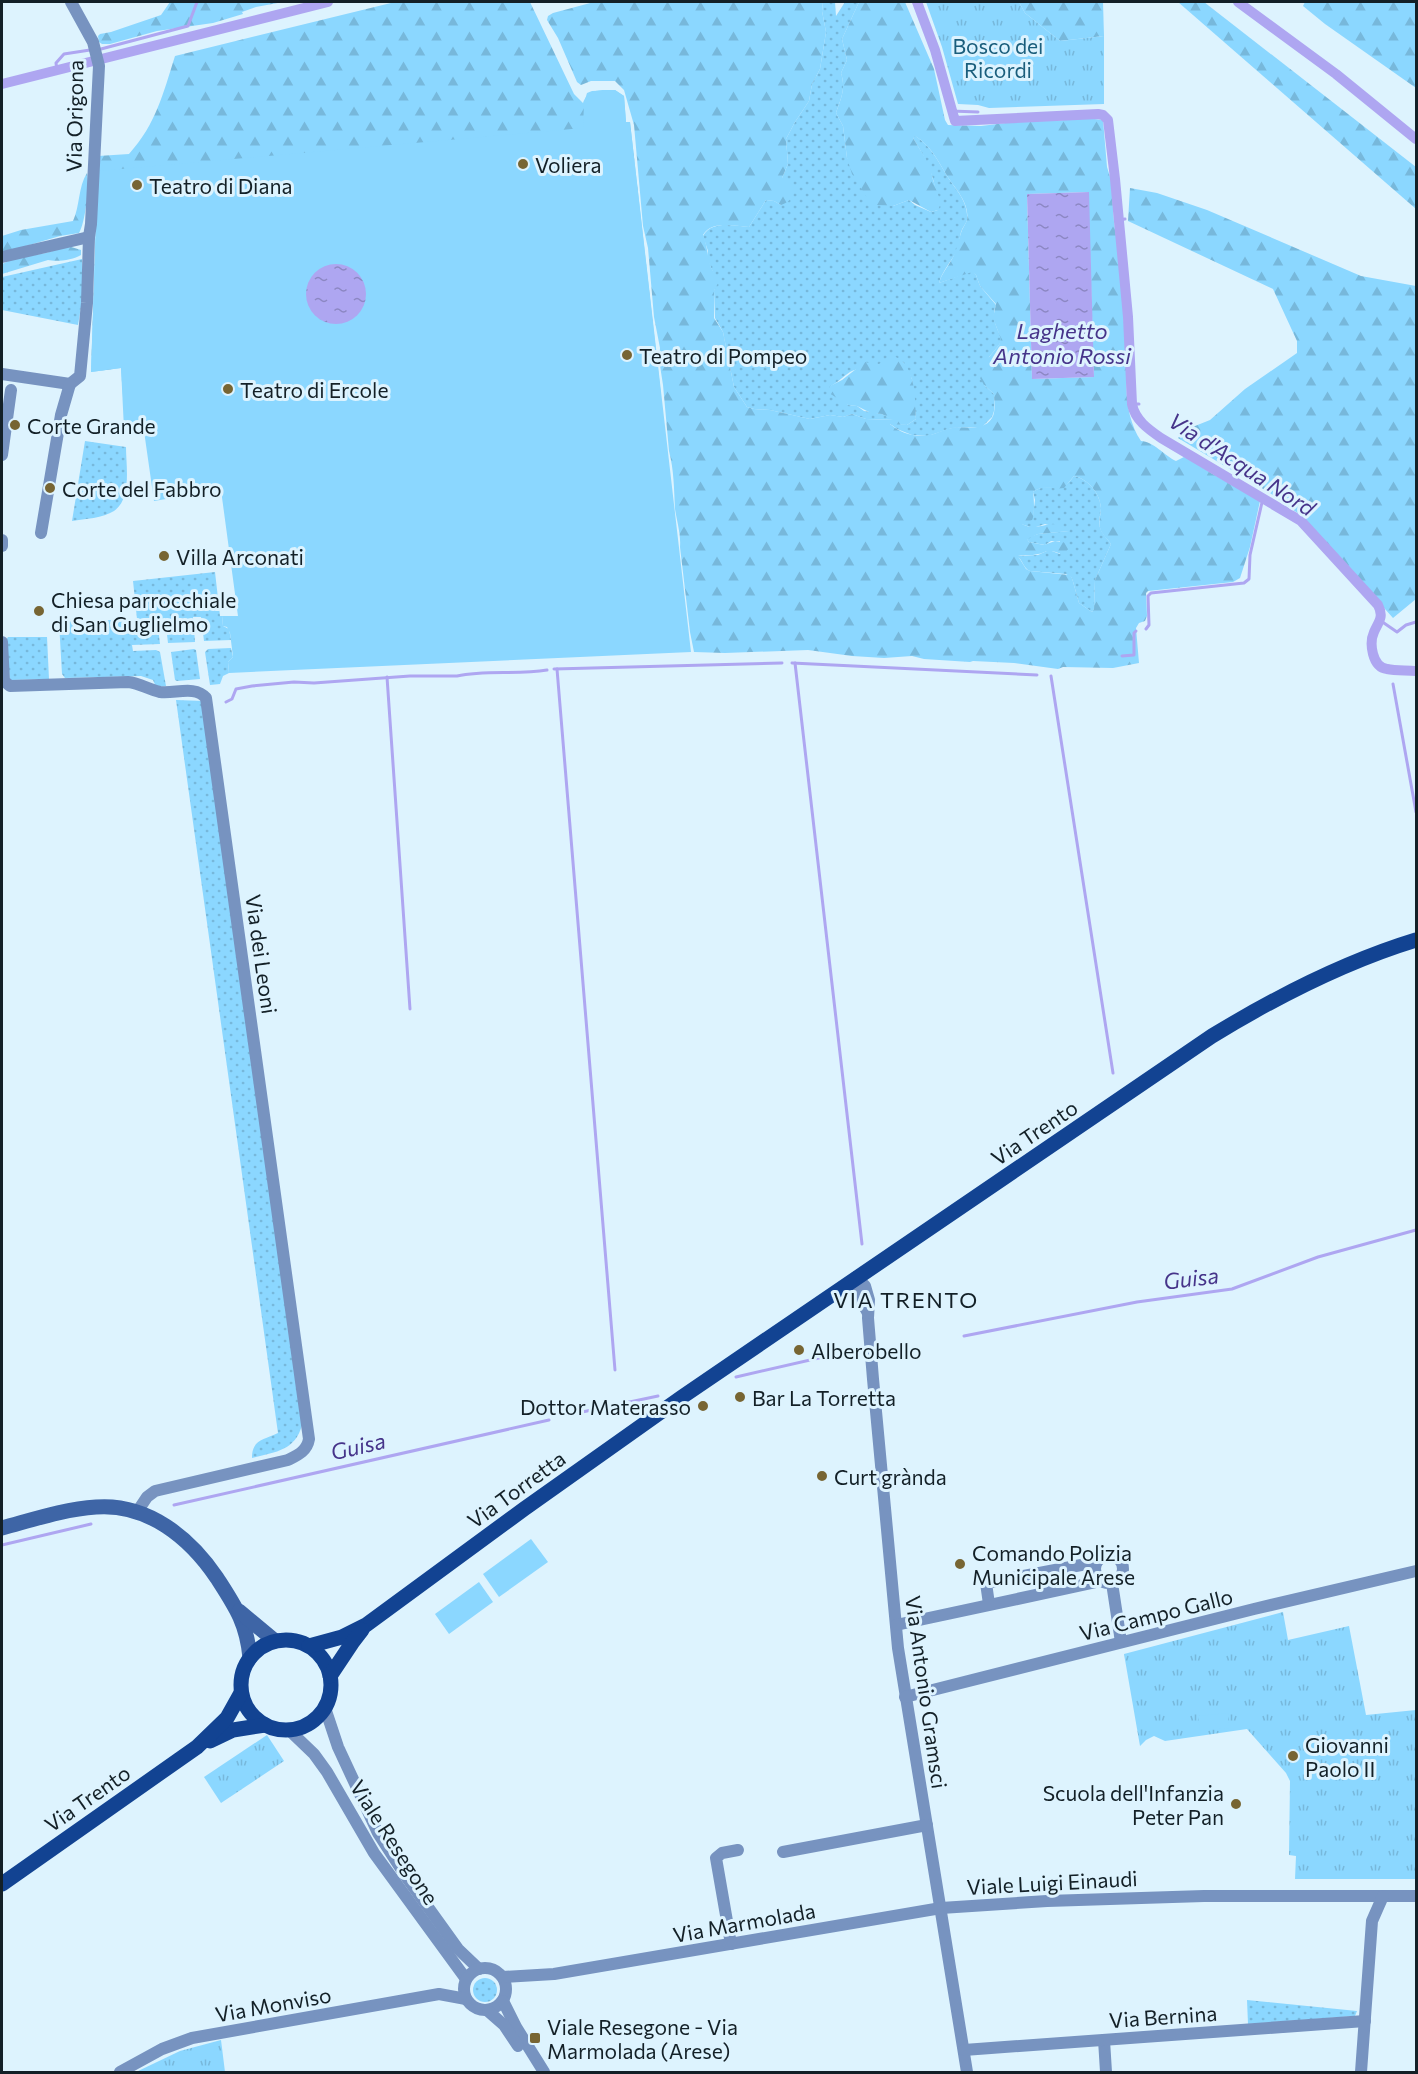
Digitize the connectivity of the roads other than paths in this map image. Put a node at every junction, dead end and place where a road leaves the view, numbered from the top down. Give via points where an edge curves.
1 (72, 2) edge
2 (89, 237) junction
3 (2, 257) edge
4 (10, 379) edge
5 (70, 384) junction
6 (2, 455) edge
7 (42, 533) dead end
8 (2, 540) edge
9 (2, 546) edge
10 (2, 642) edge
11 (1416, 940) edge
12 (856, 1277) junction
13 (693, 1389) joint
14 (138, 1512) junction
15 (2, 1528) edge
16 (1097, 1562) junction
17 (1416, 1571) edge
18 (1107, 1582) junction
19 (989, 1604) junction
20 (239, 1611) junction
21 (366, 1625) junction
22 (896, 1625) junction
23 (275, 1641) junction
24 (1122, 1642) junction
25 (309, 1646) junction
26 (250, 1658) junction
27 (330, 1676) junction
28 (241, 1693) junction
29 (905, 1697) junction
30 (325, 1708) junction
31 (265, 1725) junction
32 (289, 1730) junction
33 (218, 1733) junction
34 (927, 1825) junction
35 (738, 1850) dead end
36 (783, 1852) dead end
37 (2, 1884) edge
38 (1365, 1896) junction
39 (1383, 1896) junction
40 (1416, 1896) edge
41 (941, 1908) junction
42 (1372, 1921) junction
43 (731, 1944) junction
44 (479, 1969) junction
45 (554, 1974) junction
46 (503, 1977) junction
47 (466, 1980) junction
48 (439, 1994) junction
49 (505, 1996) junction
50 (466, 1999) junction
51 (488, 2011) junction
52 (1365, 2021) junction
53 (1104, 2040) junction
54 (964, 2050) junction
55 (120, 2073) edge
56 (536, 2073) edge
57 (544, 2073) edge
58 (967, 2073) edge
59 (1106, 2073) edge
60 (1361, 2073) edge

1 - 2 street, Via Origona via 90,36 99,66
2 - 3 street
2 - 5 street, Via Origona via 84,350 80,376
4 - 5 street
4 - 6 street
5 - 7 street, Via Origona via 61,415
8 - 9 street
10 - 14 street, Via dei Leoni via 4,681 10,686 133,682 159,692 196,692 206,699 309,1439 305,1449 288,1460 155,1491
11 - 12 main road, Via Trento via 1320,977 1238,1020
12 - 13 main road, Via Trento
12 - 22 street, Via Antonio Gramsci via 857,1293 868,1314
13 - 21 main road, Via Torretta
14 - 15 street via 85,1508
14 - 20 street via 171,1529 190,1545
16 - 18 street via 1096,1575
16 - 18 street via 1107,1555 1120,1561 1122,1574
16 - 19 street via 986,1583
17 - 24 street, Via Campo Gallo
18 - 19 street
18 - 24 street
19 - 22 street
20 - 23 street
20 - 26 street
21 - 25 main road, Via Torretta
21 - 27 main road, Via Torretta
22 - 29 street, Via Antonio Gramsci
23 - 25 main road via 293,1640
23 - 26 main road
24 - 29 street, Via Campo Gallo
25 - 27 main road via 323,1659
26 - 28 main road via 242,1674
27 - 30 main road via 330,1696
28 - 31 main road via 249,1711
28 - 33 main road
29 - 34 street, Via Antonio Gramsci
30 - 32 main road via 309,1724
30 - 44 street, Viale Resegone via 338,1747 378,1833 458,1949
31 - 32 main road
31 - 33 main road
32 - 47 street, Viale Resegone via 327,1772 374,1853
33 - 37 main road, Via Trento
34 - 36 street
34 - 41 street, Via Antonio Gramsci
35 - 43 street via 716,1858
38 - 39 street, Viale Luigi Einaudi
38 - 41 street, Viale Luigi Einaudi via 1165,1897
38 - 42 street
39 - 40 street, Viale Luigi Einaudi
39 - 42 street
41 - 43 street, Via Marmolada
41 - 54 street, Via Antonio Gramsci
42 - 52 street
43 - 45 street, Via Marmolada
44 - 46 street via 493,1969
44 - 47 street
45 - 46 street, Via Marmolada
45 - 49 street, Via Marmolada
46 - 49 street
47 - 48 street, Via Monviso
47 - 50 street
48 - 50 street, Via Monviso
48 - 55 street, Via Monviso via 192,2038 162,2049
49 - 51 street
49 - 57 street via 516,2027
50 - 51 street via 473,2007
51 - 56 street via 504,2025
52 - 53 street, Via Bernina
52 - 60 street
53 - 54 street, Via Bernina
53 - 59 street
54 - 58 street, Via Antonio Gramsci

